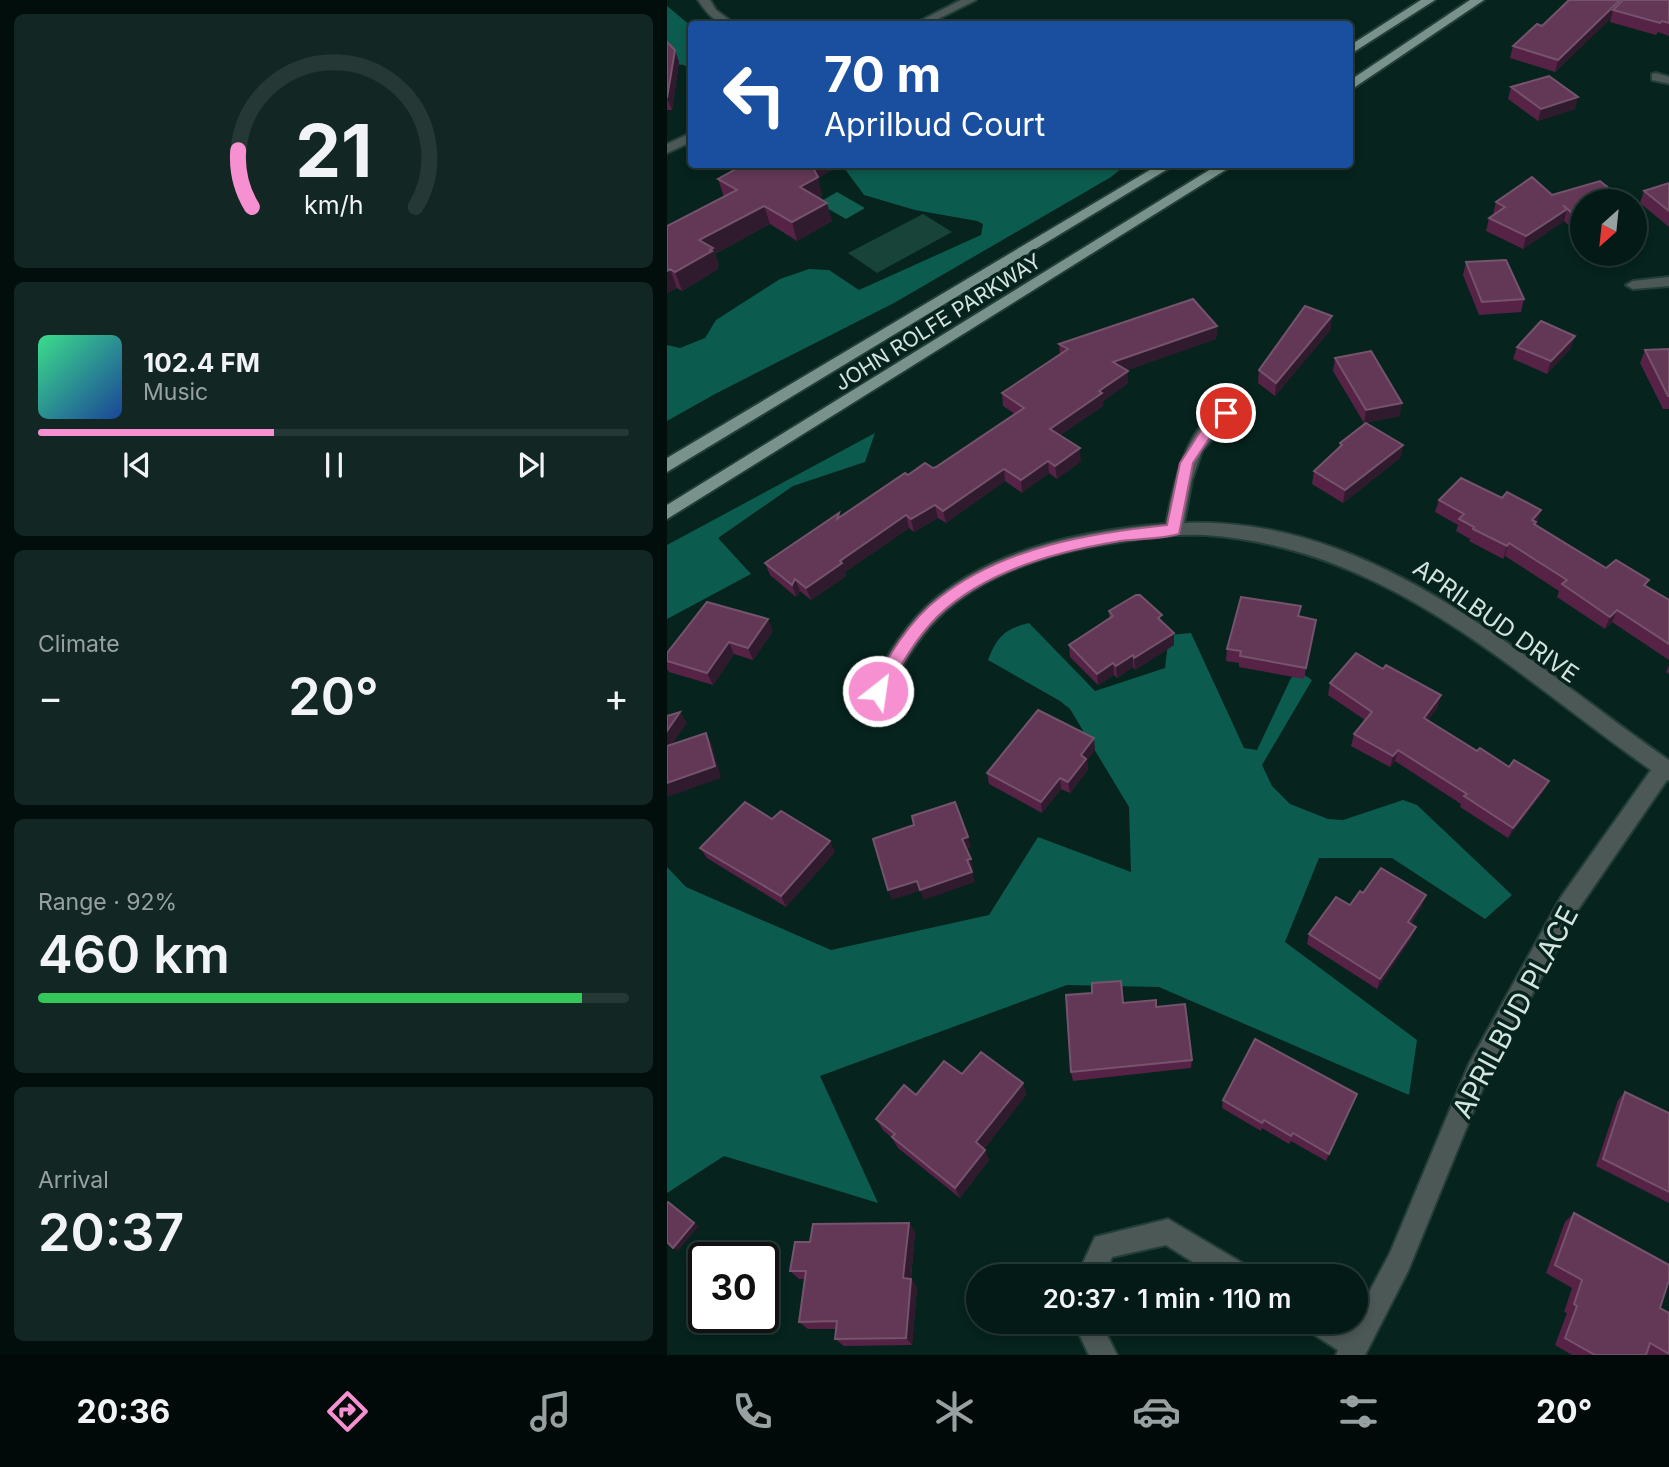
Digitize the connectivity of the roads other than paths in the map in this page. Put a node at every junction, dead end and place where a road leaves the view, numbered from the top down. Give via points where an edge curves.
1 (704, 0) edge
2 (970, 0) edge
3 (1429, 0) edge
4 (1478, 0) edge
5 (725, 21) edge
6 (926, 21) edge
7 (1353, 48) edge
8 (1353, 83) edge
9 (688, 138) edge
10 (667, 149) edge
11 (1163, 168) edge
12 (1223, 168) edge
13 (1669, 281) edge
14 (1633, 285) dead end
15 (1226, 413) dead end
16 (667, 466) edge
17 (667, 513) edge
18 (1174, 530) junction
19 (878, 691) dead end
20 (1666, 771) edge
21 (1095, 1264) edge
22 (1220, 1264) edge
23 (1092, 1334) edge
24 (1332, 1334) edge
25 (1352, 1350) edge
26 (1103, 1355) edge

1 - 5 street
2 - 6 street
3 - 7 main road
4 - 8 main road
9 - 10 street
11 - 16 main road, JOHN ROLFE PARKWAY
12 - 17 main road, JOHN ROLFE PARKWAY
13 - 14 street
15 - 18 street via 1212,424 1187,463
18 - 19 street, APRILBUD DRIVE via 1060,547 998,570 946,600 930,615 899,654
18 - 20 street, APRILBUD DRIVE via 1248,533 1302,544 1394,579 1466,624
20 - 25 street, APRILBUD PLACE via 1569,904 1477,1072 1399,1262
21 - 22 street via 1105,1246 1168,1232
23 - 26 street
24 - 25 street, APRILBUD PLACE

